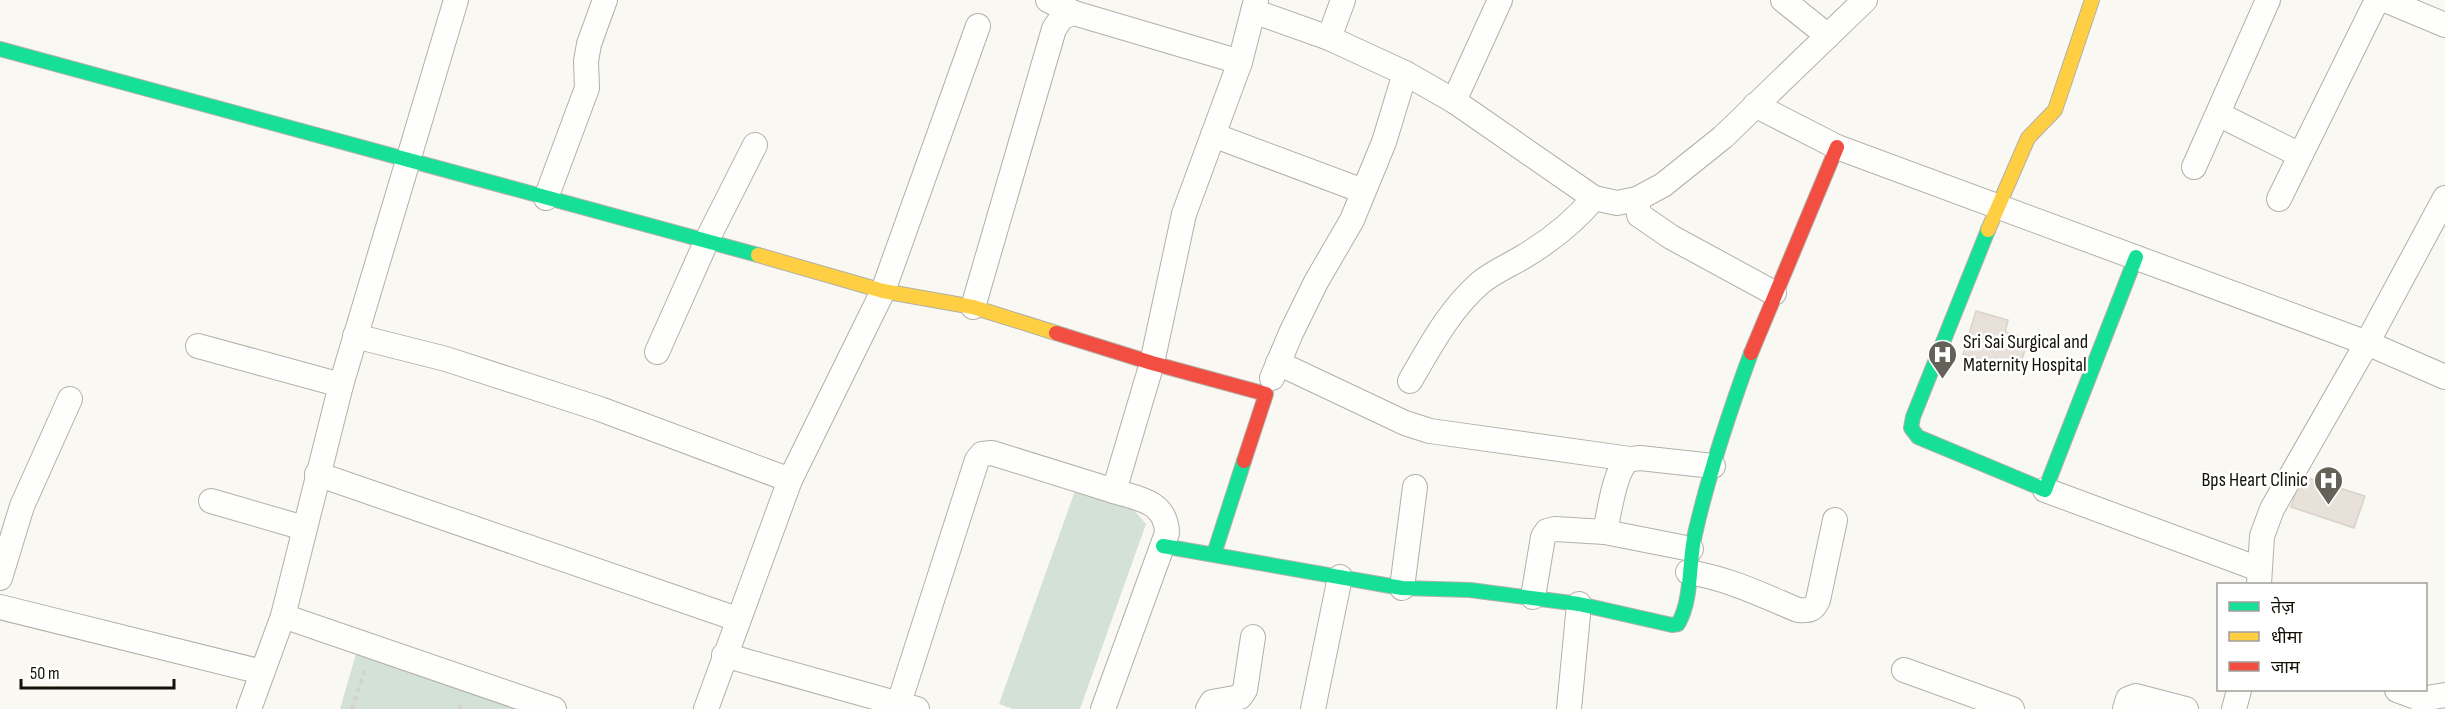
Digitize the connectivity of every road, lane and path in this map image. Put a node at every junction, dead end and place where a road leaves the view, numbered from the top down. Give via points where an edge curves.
1 (456, 0) edge
2 (605, 0) edge
3 (1048, 0) edge
4 (1343, 0) edge
5 (1500, 0) edge
6 (1783, 0) edge
7 (1865, 0) edge
8 (2092, 0) edge
9 (2268, 0) edge
10 (2377, 0) edge
11 (2385, 0) edge
12 (1254, 6) edge
13 (1074, 13) junction
14 (2445, 25) edge
15 (978, 26) dead end
16 (1828, 36) junction
17 (1329, 38) junction
18 (0, 49) edge
19 (1240, 62) junction
20 (1405, 73) junction
21 (1454, 101) junction
22 (1755, 105) junction
23 (2218, 114) junction
24 (1213, 135) junction
25 (754, 145) dead end
26 (1836, 147) junction
27 (2300, 155) junction
28 (410, 161) junction
29 (2194, 167) dead end
30 (1363, 192) junction
31 (546, 198) junction
32 (1594, 198) junction
33 (2445, 198) edge
34 (1637, 199) junction
35 (2279, 199) dead end
36 (1997, 207) junction
37 (707, 240) junction
38 (2136, 257) junction
39 (883, 291) junction
40 (1774, 293) junction
41 (973, 307) junction
42 (355, 336) junction
43 (2367, 343) junction
44 (198, 346) dead end
45 (657, 352) dead end
46 (1152, 363) junction
47 (1278, 363) junction
48 (2445, 377) edge
49 (1410, 381) dead end
50 (341, 385) junction
51 (1266, 394) junction
52 (70, 399) dead end
53 (1630, 459) junction
54 (1713, 466) junction
55 (317, 474) junction
56 (790, 480) junction
57 (1415, 487) dead end
58 (1114, 490) junction
59 (2045, 490) junction
60 (211, 501) dead end
61 (1835, 520) dead end
62 (304, 528) junction
63 (1605, 532) junction
64 (1163, 546) junction
65 (1214, 554) junction
66 (1690, 560) junction
67 (1340, 577) junction
68 (2259, 577) edge
69 (0, 578) edge
70 (1402, 588) junction
71 (1533, 597) junction
72 (1579, 604) junction
73 (0, 607) edge
74 (283, 616) junction
75 (737, 619) junction
76 (1253, 637) dead end
77 (724, 655) junction
78 (1904, 670) dead end
79 (262, 672) junction
80 (376, 673) dead end
81 (2239, 691) edge
82 (2399, 691) edge
83 (2445, 695) edge
84 (451, 699) dead end
85 (462, 702) junction
86 (2422, 704) edge
87 (471, 706) dead end
88 (908, 706) edge
89 (1997, 707) edge
90 (249, 709) edge
91 (352, 709) edge
92 (459, 709) edge
93 (554, 709) edge
94 (706, 709) edge
95 (1103, 709) edge
96 (1208, 709) edge
97 (1313, 709) edge
98 (1569, 709) edge
99 (2125, 709) edge
100 (2186, 709) edge
101 (2234, 709) edge

1 - 28 street
2 - 31 street via 589,44 587,88
3 - 13 street
4 - 17 street
5 - 21 street
6 - 16 street
7 - 16 street
8 - 36 street via 2055,110 2028,138
9 - 23 street
10 - 27 street
11 - 14 street
12 - 17 street
12 - 19 street
13 - 19 street
13 - 41 street via 1062,17 1054,29
15 - 39 street
16 - 22 street
17 - 20 street
18 - 28 street
19 - 24 street
20 - 21 street
20 - 30 street via 1384,142
21 - 32 street
22 - 26 street
22 - 34 street via 1723,137 1663,185
23 - 27 street
23 - 29 street
24 - 30 street
24 - 46 street via 1184,214
25 - 37 street
26 - 36 street
26 - 40 street
27 - 35 street
28 - 31 street
28 - 42 street
30 - 47 street
31 - 37 street
32 - 34 street via 1617,203
32 - 49 street via 1560,231 1478,284 1444,323
33 - 43 street
34 - 40 street via 1639,215 1671,237
36 - 38 street
36 - 59 street via 1911,428 1918,437
37 - 39 street
37 - 45 street
38 - 43 street
38 - 59 street
39 - 41 street
39 - 56 street
40 - 54 street
41 - 46 street
42 - 50 street
42 - 56 street via 446,359 600,409
43 - 48 street
43 - 68 street via 2272,509 2262,537
44 - 50 street
46 - 51 street
46 - 58 street
47 - 51 street
47 - 53 street via 1430,431
50 - 55 street
51 - 65 street
52 - 69 street via 22,506
53 - 54 street
53 - 63 street via 1619,475
54 - 66 street
55 - 62 street
55 - 75 street
56 - 75 street
57 - 70 street
58 - 64 street via 1160,509 1167,521
58 - 88 street via 992,453 982,454 977,460
59 - 68 street
60 - 62 street
61 - 66 street via 1818,600 1808,611 1707,574
62 - 74 street
63 - 66 street
63 - 71 street via 1547,531
64 - 65 street
64 - 95 street
65 - 67 street
66 - 72 street via 1684,609 1678,624
67 - 70 street
67 - 97 street
70 - 71 street
71 - 72 street
72 - 98 street
73 - 79 street
74 - 79 street
74 - 93 street
75 - 77 street
76 - 96 street via 1245,690 1240,697 1212,702
77 - 88 street
77 - 94 street
78 - 89 street
79 - 90 street
80 - 91 path via 365,670
81 - 101 street
82 - 86 street
83 - 86 street
84 - 85 path
85 - 87 path
85 - 92 path
99 - 100 street via 2128,699 2136,696

